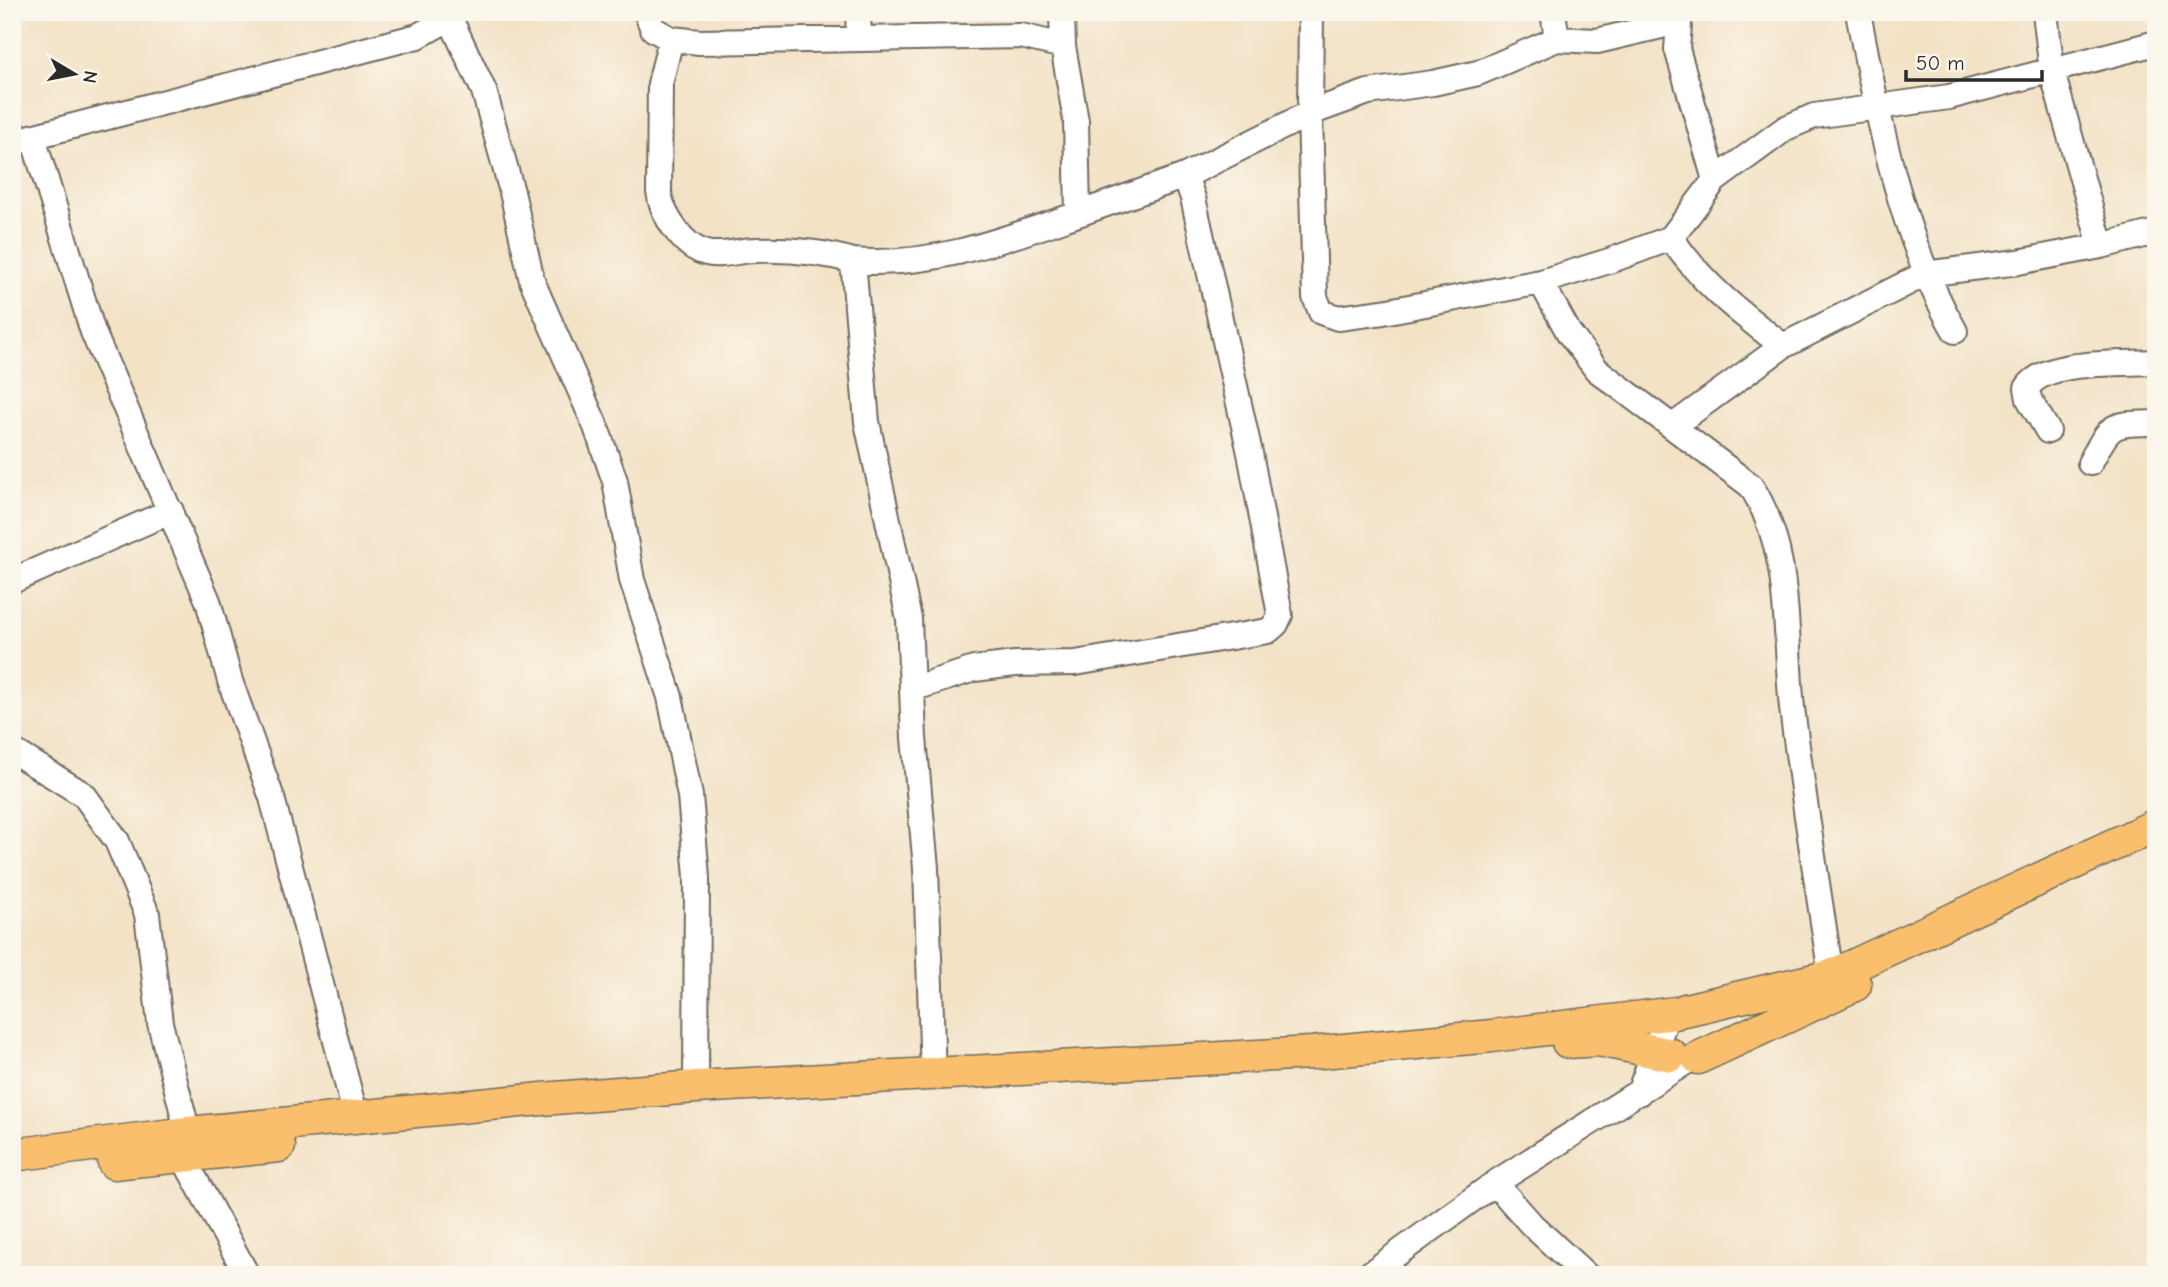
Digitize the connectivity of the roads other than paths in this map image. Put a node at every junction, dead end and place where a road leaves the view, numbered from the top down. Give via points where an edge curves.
1 (646, 12) edge
2 (858, 12) edge
3 (1062, 12) edge
4 (1311, 12) edge
5 (1553, 12) edge
6 (1858, 12) edge
7 (2045, 12) edge
8 (448, 15) edge
9 (1679, 17) edge
10 (859, 38) junction
11 (671, 39) junction
12 (1557, 39) junction
13 (2156, 43) edge
14 (1063, 46) junction
15 (2052, 72) junction
16 (1876, 107) junction
17 (1310, 113) junction
18 (23, 140) edge
19 (1185, 176) junction
20 (1715, 180) junction
21 (1078, 214) junction
22 (2156, 232) edge
23 (1671, 238) junction
24 (2101, 246) junction
25 (853, 261) junction
26 (1925, 274) junction
27 (1541, 282) junction
28 (1955, 331) dead end
29 (1783, 346) junction
30 (2156, 362) edge
31 (2156, 423) edge
32 (1673, 426) junction
33 (2048, 431) dead end
34 (2090, 463) dead end
35 (171, 511) junction
36 (12, 581) edge
37 (912, 690) junction
38 (18, 754) dead end
39 (2156, 825) edge
40 (2156, 846) edge
41 (1831, 976) junction
42 (1676, 1039) junction
43 (933, 1076) junction
44 (696, 1087) junction
45 (1639, 1093) junction
46 (356, 1117) junction
47 (185, 1145) junction
48 (12, 1155) edge
49 (12, 1174) edge
50 (1495, 1183) junction
51 (247, 1275) edge
52 (1368, 1275) edge
53 (1586, 1275) edge

1 - 11 street via 653,29
2 - 10 street
3 - 14 street
4 - 17 street
5 - 12 street
6 - 16 street
7 - 15 street
8 - 18 street via 418,36
8 - 44 street via 484,91 532,281 596,426 615,481 632,580 670,697 690,796 697,877
9 - 12 street via 1597,41
9 - 20 street via 1677,49 1683,77
10 - 11 street
10 - 14 street via 1021,36
11 - 25 street via 660,85 659,192 661,208 690,247 709,254 756,250
12 - 17 street via 1478,73 1368,92
13 - 15 street
14 - 21 street via 1076,121
15 - 16 street via 1914,104
15 - 24 street
16 - 20 street via 1814,116 1786,128
16 - 26 street
17 - 19 street
17 - 27 street via 1315,297 1321,312 1338,318
18 - 35 street via 93,332
19 - 21 street
19 - 37 street via 1250,453 1280,615 1276,624 1268,631 1075,663 974,669
20 - 23 street
21 - 25 street via 978,249 885,262
22 - 24 street
23 - 27 street
23 - 29 street via 1715,293
24 - 26 street
25 - 37 street via 867,422 909,619
26 - 28 street
26 - 29 street
27 - 32 street via 1569,333 1597,370
29 - 32 street
30 - 33 street via 2058,368 2034,377 2027,388 2029,399
31 - 34 street via 2117,424 2107,431
32 - 41 street via 1751,486 1766,509 1780,554 1792,706
35 - 36 street
35 - 46 street via 208,601 230,681 272,798
37 - 43 street via 926,868
38 - 47 street via 84,795 117,841 147,914 160,1023
39 - 41 main road
40 - 42 main road
41 - 42 main road
42 - 43 main road via 1492,1036 1311,1053
42 - 45 street
42 - 45 street
42 - 47 main road via 1540,1043 1313,1072 697,1105
43 - 44 main road
44 - 46 main road
45 - 50 street
46 - 47 main road
47 - 48 main road
47 - 49 main road
47 - 51 street
50 - 52 street
50 - 53 street

